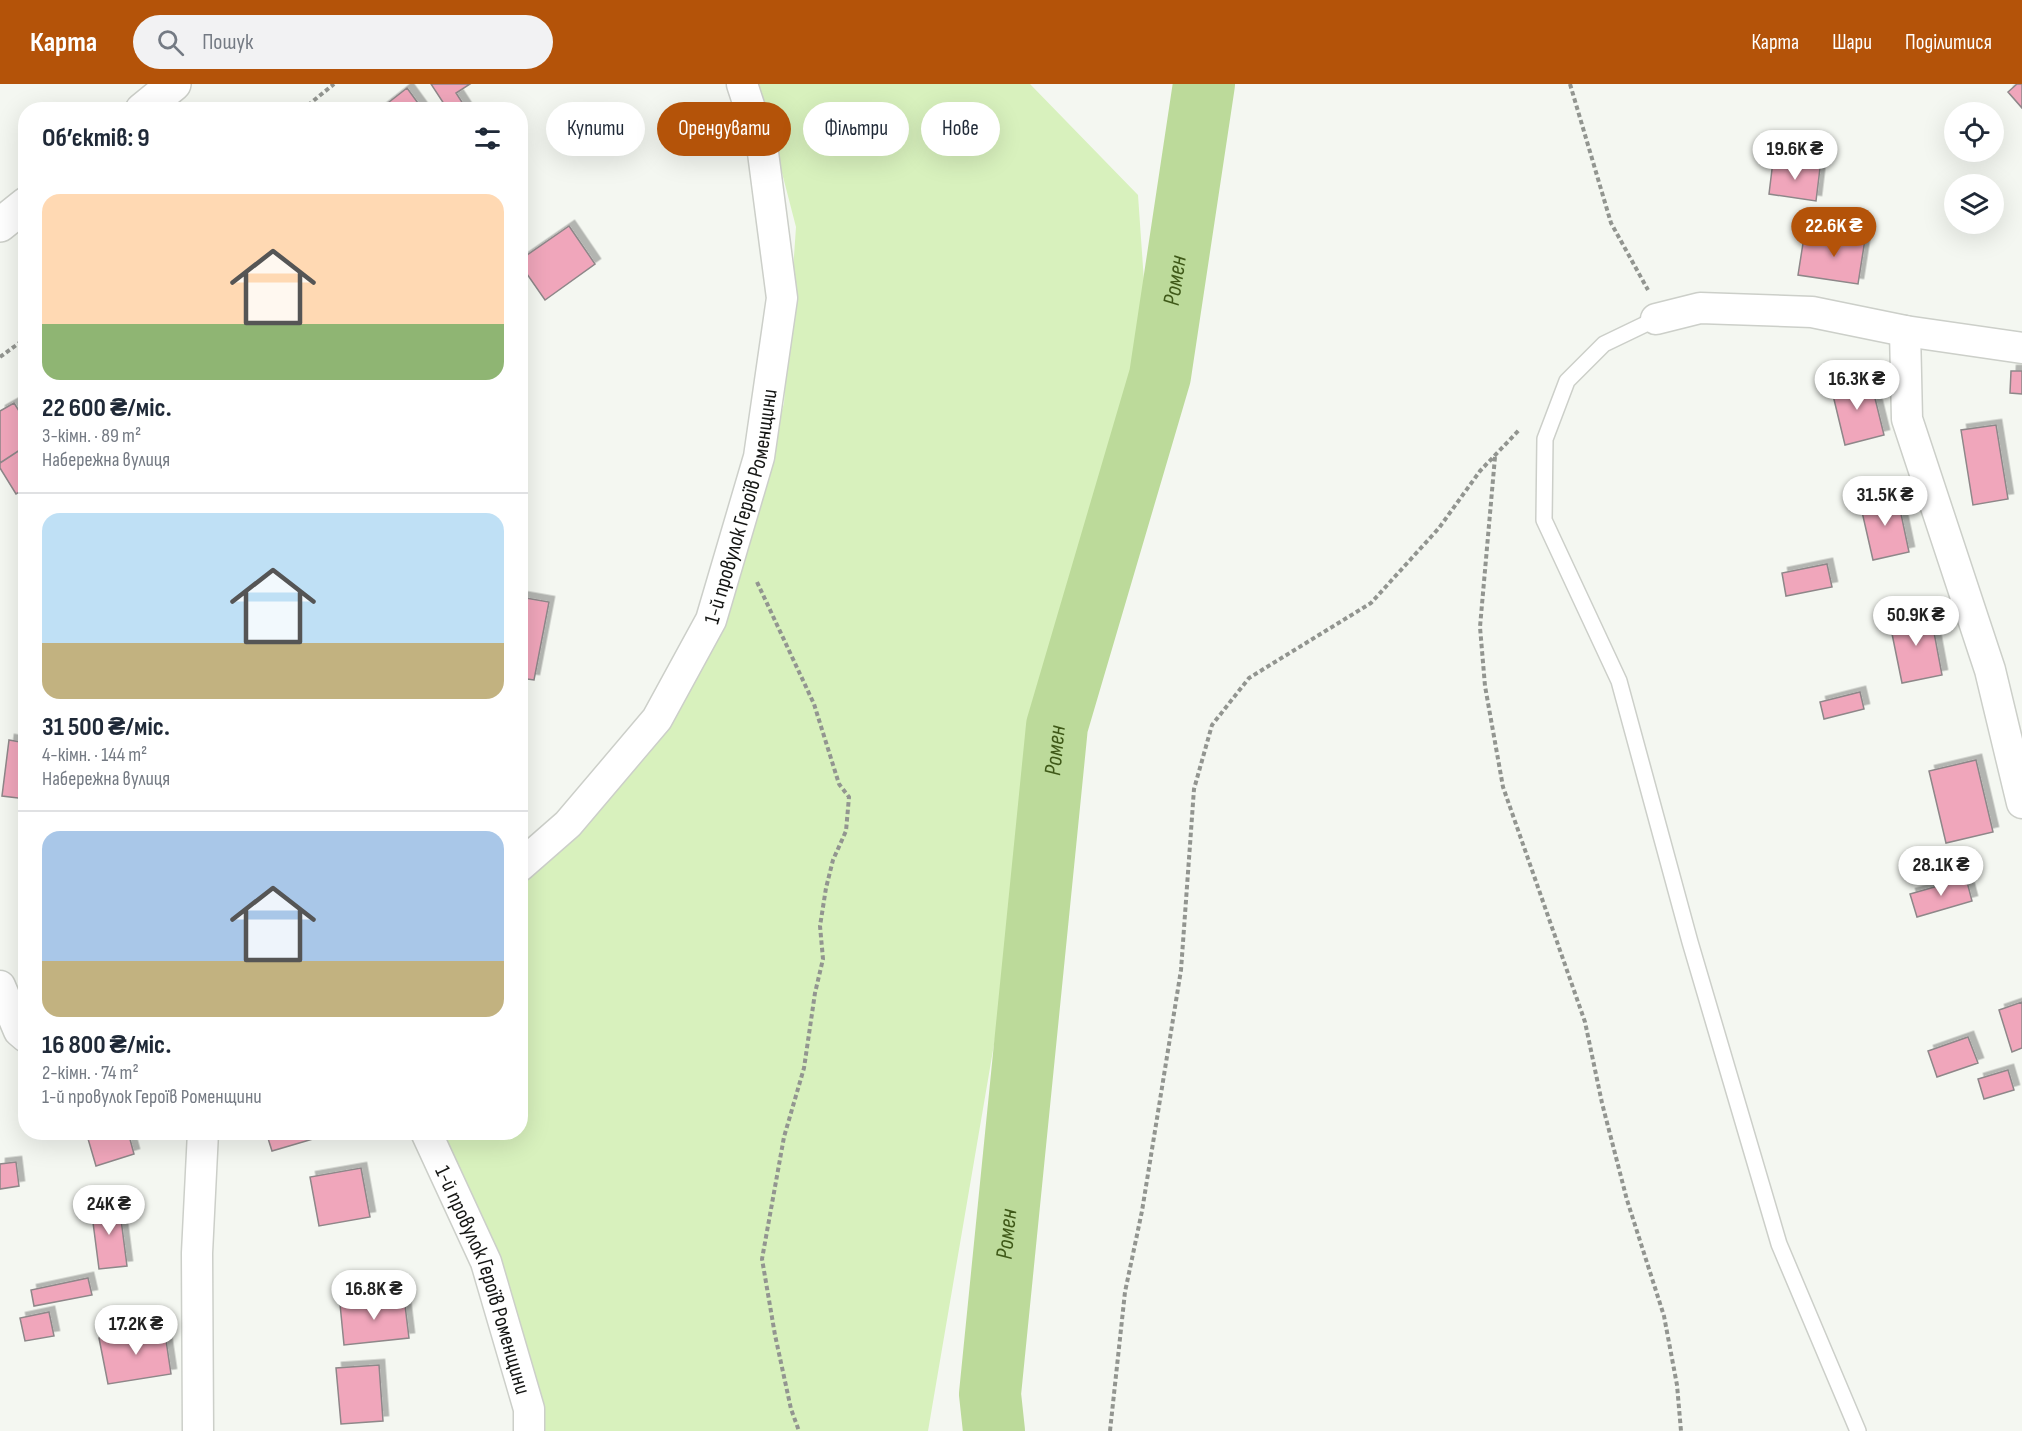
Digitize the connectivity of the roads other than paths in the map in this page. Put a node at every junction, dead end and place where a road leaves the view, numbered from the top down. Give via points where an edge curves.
1 (174, 84) edge
2 (742, 84) edge
3 (152, 102) edge
4 (18, 210) edge
5 (0, 225) edge
6 (1666, 316) joint
7 (1905, 331) junction
8 (2022, 348) edge
9 (2022, 803) edge
10 (528, 859) edge
11 (0, 986) edge
12 (18, 1029) edge
13 (203, 1140) edge
14 (430, 1140) edge
15 (198, 1431) edge
16 (529, 1431) edge
17 (1858, 1431) edge

1 - 3 main road
2 - 10 street, 1-й провулок Героїв Роменщини via 762,145 782,298 759,457 711,620 657,719 568,824
4 - 5 main road
6 - 7 street via 1700,308 1812,312
6 - 17 lane via 1604,344 1567,381 1545,439 1544,520 1619,681 1690,942 1779,1244
7 - 8 street
7 - 9 street via 1907,419 1990,670
11 - 12 street
13 - 15 street via 197,1253
14 - 16 street, 1-й провулок Героїв Роменщини via 486,1262 529,1409

